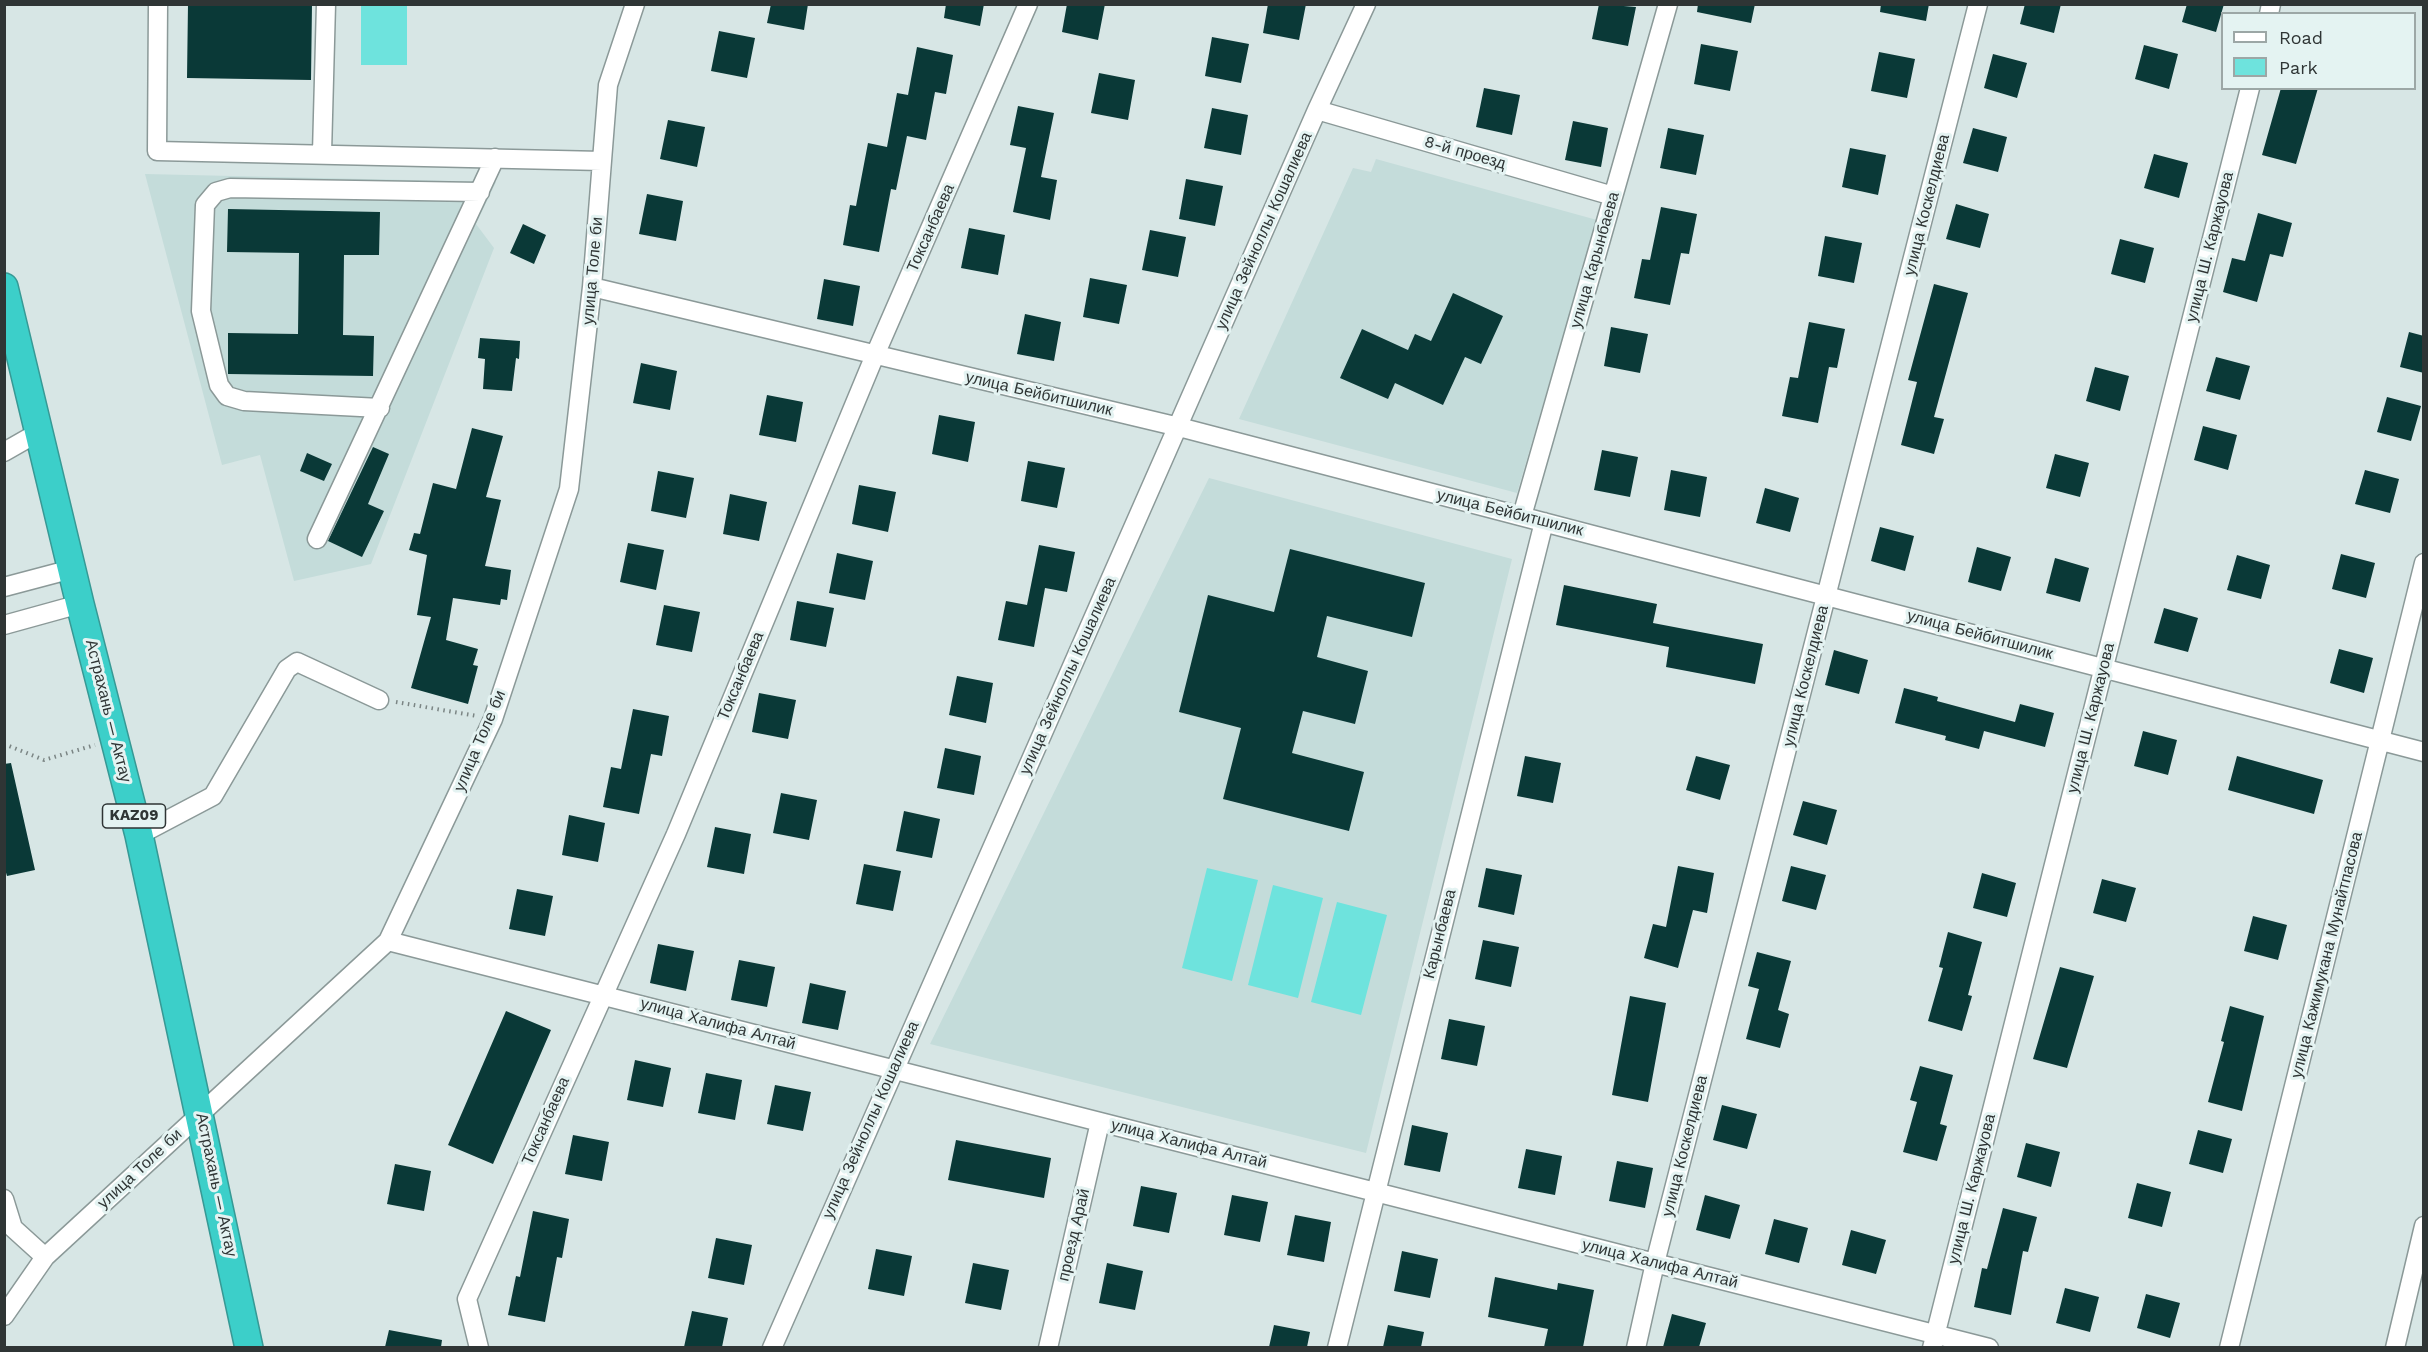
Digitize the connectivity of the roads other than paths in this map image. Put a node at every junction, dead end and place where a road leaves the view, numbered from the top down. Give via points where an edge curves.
1 (158, 4) edge
2 (326, 4) edge
3 (635, 4) edge
4 (1028, 4) edge
5 (1366, 4) edge
6 (1668, 4) edge
7 (1978, 4) edge
8 (2249, 90) edge
9 (1317, 110) junction
10 (322, 153) junction
11 (495, 158) junction
12 (602, 161) junction
13 (480, 192) junction
14 (1613, 196) junction
15 (4, 287) edge
16 (592, 287) junction
17 (875, 355) junction
18 (380, 408) junction
19 (1179, 427) junction
20 (39, 432) junction
21 (4, 452) edge
22 (1522, 516) junction
23 (1544, 522) junction
24 (317, 539) dead end
25 (2424, 563) edge
26 (72, 569) junction
27 (4, 587) edge
28 (1827, 594) junction
29 (80, 604) junction
30 (4, 625) edge
31 (2104, 668) junction
32 (379, 700) road end
33 (2380, 740) junction
34 (2424, 752) edge
35 (139, 835) junction
36 (388, 941) junction
37 (603, 994) junction
38 (893, 1069) junction
39 (201, 1113) junction
40 (1101, 1122) junction
41 (1375, 1192) junction
42 (4, 1198) edge
43 (9, 1225) edge
44 (2424, 1226) edge
45 (45, 1257) junction
46 (1655, 1263) junction
47 (4, 1316) edge
48 (1934, 1341) edge
49 (249, 1347) edge
50 (479, 1347) edge
51 (772, 1347) edge
52 (1048, 1347) edge
53 (1337, 1347) edge
54 (1636, 1347) edge
55 (1989, 1347) edge
56 (2229, 1347) edge
57 (2395, 1347) edge

1 - 10 street via 157,151
2 - 10 street
3 - 12 street, улица Толе би via 608,85
4 - 17 street, Токсанбаева
5 - 9 street, улица Зейноллы Кошалиева
6 - 14 street, улица Карынбаева
7 - 28 street, улица Коскелдиева
8 - 31 street, улица Ш. Каржауова
9 - 14 street, 8-й проезд
9 - 19 street, улица Зейноллы Кошалиева
10 - 11 street
11 - 12 street
11 - 13 street
12 - 16 street, улица Толе би
13 - 18 street
13 - 18 street via 230,188 216,192 205,205 201,311 219,385 227,396 244,401
14 - 22 street, улица Карынбаева
15 - 20 highway, Астрахань — Актау / KAZ09
16 - 17 street, улица Бейбитшилик
16 - 36 street, улица Толе би via 569,489 493,719
17 - 19 street, улица Бейбитшилик
17 - 37 street, Токсанбаева via 680,823
18 - 24 street
19 - 22 street, улица Бейбитшилик
19 - 38 street, улица Зейноллы Кошалиева
20 - 21 street
20 - 26 highway, Астрахань — Актау / KAZ09
22 - 23 street, улица Бейбитшилик
23 - 28 street, улица Бейбитшилик
23 - 41 street, Карынбаева
25 - 33 street, улица Кажимукана Мунайтпасова
26 - 27 street
26 - 29 highway, Астрахань — Актау / KAZ09
28 - 31 street, улица Бейбитшилик
28 - 46 street, улица Коскелдиева
29 - 30 street
29 - 35 highway, Астрахань — Актау / KAZ09
31 - 33 street, улица Бейбитшилик
31 - 48 street, улица Ш. Каржауова
32 - 35 street via 297,662 287,669 213,796
33 - 34 street, улица Бейбитшилик
33 - 56 street, улица Кажимукана Мунайтпасова
35 - 39 highway, Астрахань — Актау / KAZ09
36 - 37 street, улица Халифа Алтай
36 - 39 street, улица Толе би
37 - 38 street, улица Халифа Алтай
37 - 50 street, Токсанбаева via 467,1299
38 - 40 street, улица Халифа Алтай
38 - 51 street, улица Зейноллы Кошалиева
39 - 45 street, улица Толе би
39 - 49 highway, Астрахань — Актау / KAZ09
40 - 41 street, улица Халифа Алтай
40 - 52 street, проезд Арай
41 - 46 street, улица Халифа Алтай
41 - 53 street, Карынбаева
42 - 43 street
43 - 45 street
44 - 57 street
45 - 47 street, улица Толе би
46 - 48 street, улица Халифа Алтай
46 - 54 street, улица Коскелдиева
48 - 55 street, улица Халифа Алтай

